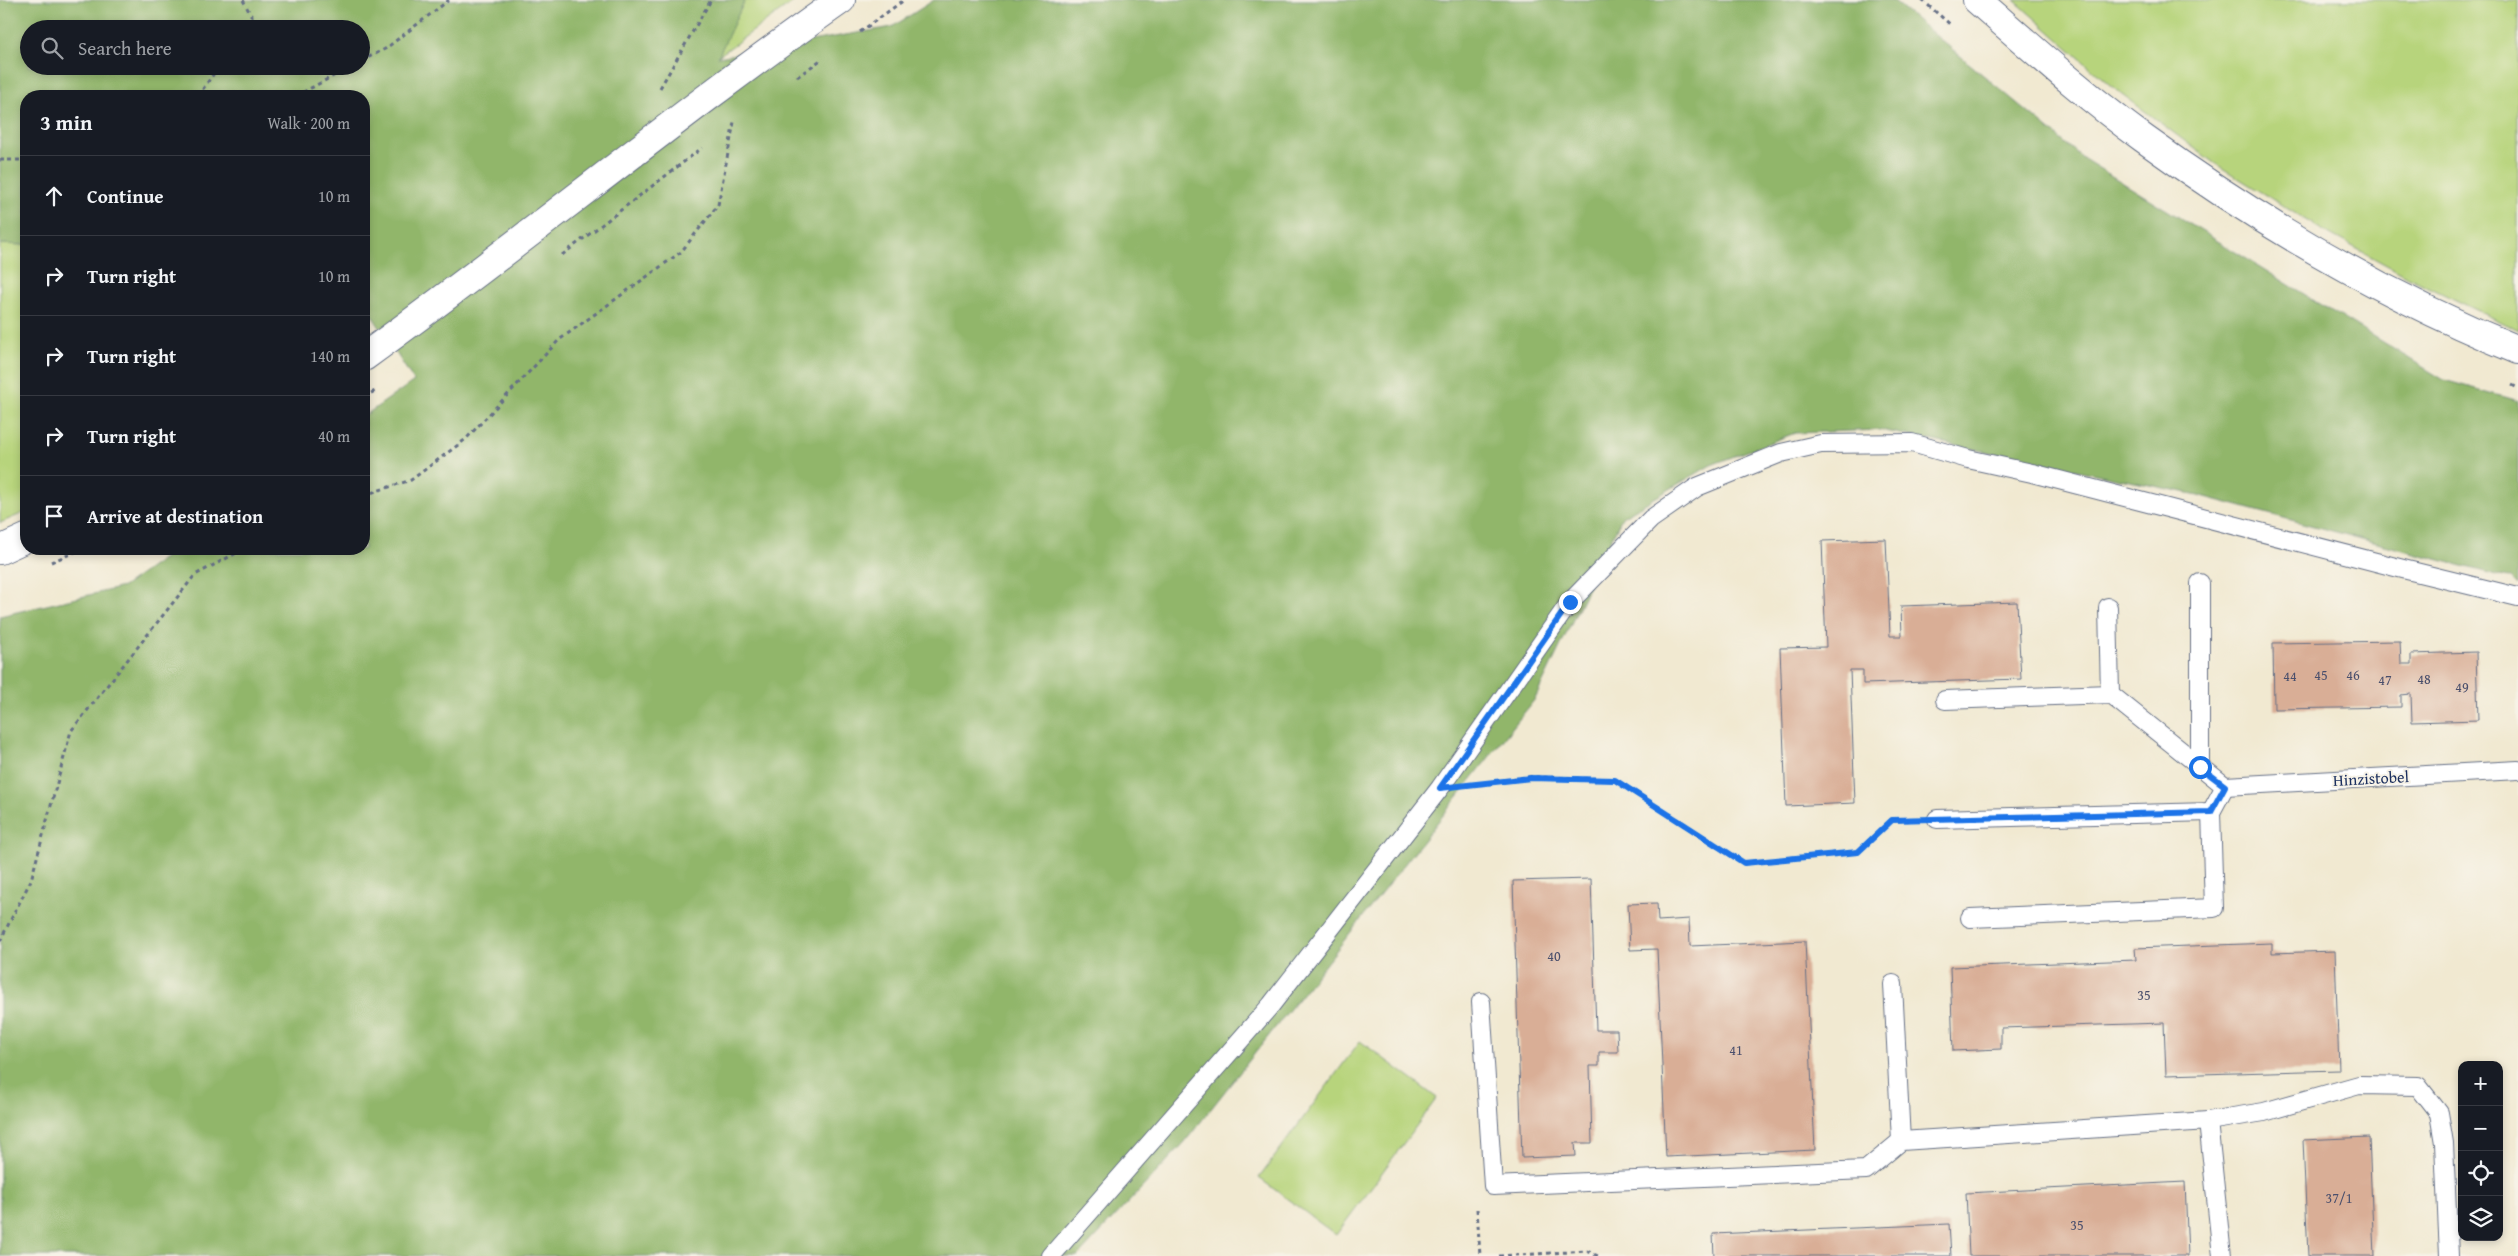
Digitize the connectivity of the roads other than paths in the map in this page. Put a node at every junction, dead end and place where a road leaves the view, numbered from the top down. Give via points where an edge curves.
1 (841, 0) edge
2 (1977, 0) edge
3 (2518, 350) edge
4 (370, 352) edge
5 (20, 541) edge
6 (0, 550) edge
7 (2200, 583) dead end
8 (2518, 596) edge
9 (2108, 607) dead end
10 (2110, 694) junction
11 (1945, 700) dead end
12 (2200, 767) junction
13 (2518, 770) edge
14 (2225, 786) junction
15 (2211, 812) junction
16 (1937, 819) road end
17 (1970, 918) dead end
18 (1893, 984) dead end
19 (1481, 1002) dead end
20 (2208, 1121) junction
21 (1901, 1141) junction
22 (1050, 1256) edge
23 (2222, 1256) edge
24 (2449, 1256) edge

1 - 4 street via 662,130 467,282
2 - 3 street via 2143,137 2249,210 2314,249 2435,313
5 - 6 street
7 - 12 lane
8 - 22 lane via 1912,443 1821,444 1781,453 1697,487 1651,519 1570,602 1440,788 1271,1005
9 - 10 lane
10 - 11 lane
10 - 12 lane
12 - 14 lane
13 - 14 lane, Hinzistobel
14 - 15 lane
15 - 16 lane
15 - 17 lane via 2214,908
18 - 21 lane
19 - 21 lane via 1493,1186 1866,1170
20 - 21 lane
20 - 23 lane
20 - 24 lane via 2264,1112 2358,1085 2418,1086 2439,1113 2444,1143

